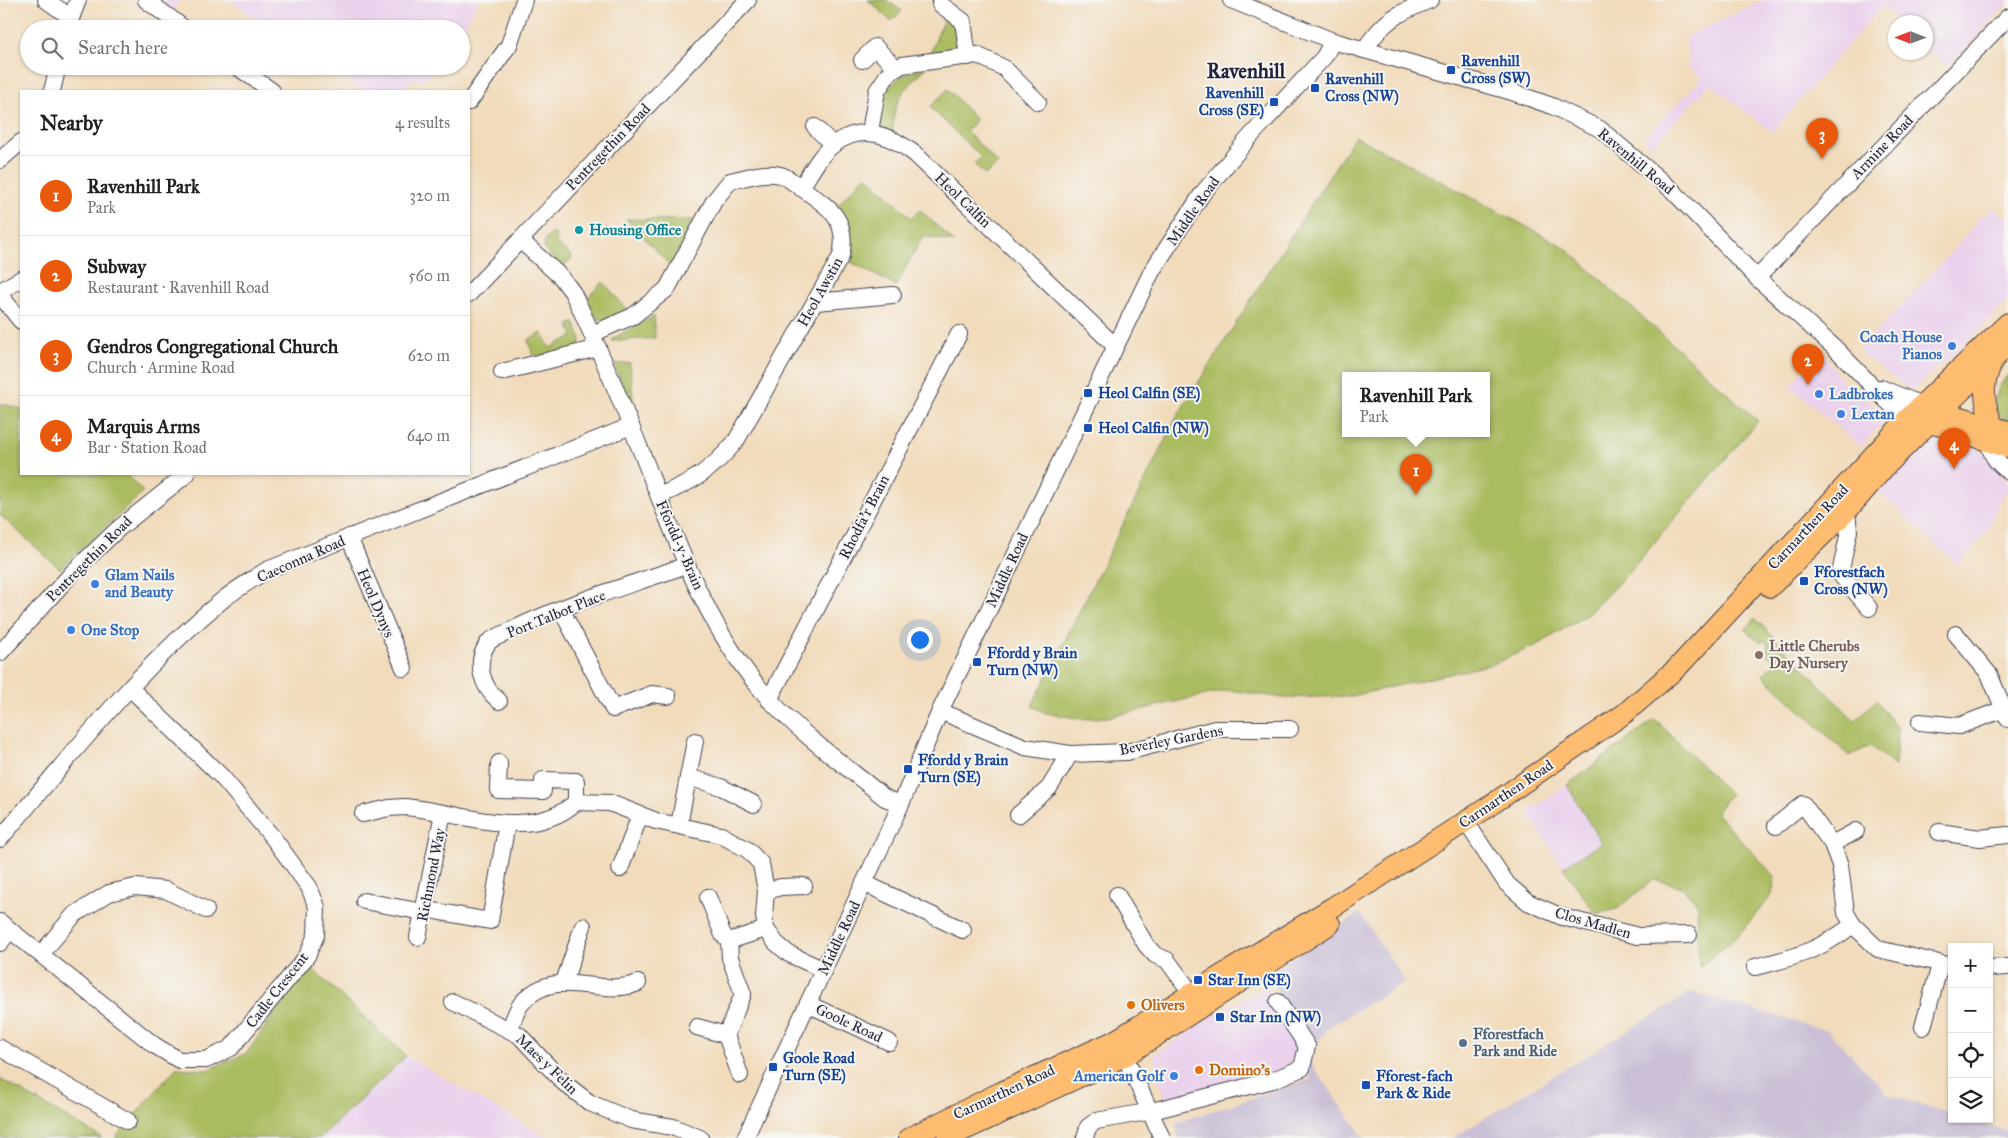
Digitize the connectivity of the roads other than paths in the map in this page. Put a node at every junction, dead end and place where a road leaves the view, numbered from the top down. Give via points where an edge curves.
1 (46, 0) edge
2 (78, 0) edge
3 (146, 0) edge
4 (524, 0) edge
5 (748, 0) edge
6 (1232, 0) edge
7 (1430, 0) edge
8 (940, 4) dead end
9 (2008, 17) edge
10 (66, 20) edge
11 (70, 20) edge
12 (173, 20) edge
13 (1333, 41) junction
14 (1364, 50) junction
15 (968, 57) junction
16 (862, 60) dead end
17 (896, 68) junction
18 (56, 75) edge
19 (249, 75) edge
20 (52, 90) edge
21 (271, 90) edge
22 (470, 101) edge
23 (1038, 102) dead end
24 (815, 127) dead end
25 (870, 132) junction
26 (20, 143) edge
27 (833, 144) junction
28 (0, 160) edge
29 (800, 188) junction
30 (520, 240) junction
31 (1757, 278) junction
32 (20, 280) edge
33 (0, 291) edge
34 (884, 291) dead end
35 (470, 293) edge
36 (0, 295) edge
37 (816, 302) junction
38 (20, 320) edge
39 (2008, 323) edge
40 (959, 334) dead end
41 (595, 341) junction
42 (2008, 345) edge
43 (1115, 346) junction
44 (1994, 359) junction
45 (502, 372) dead end
46 (1868, 382) junction
47 (1930, 413) junction
48 (1907, 419) junction
49 (631, 426) junction
50 (1997, 433) edge
51 (2008, 448) edge
52 (2008, 471) edge
53 (186, 475) edge
54 (659, 496) junction
55 (1847, 511) junction
56 (349, 537) junction
57 (687, 565) junction
58 (1869, 608) dead end
59 (560, 609) junction
60 (1956, 634) dead end
61 (0, 651) edge
62 (404, 668) dead end
63 (130, 688) junction
64 (668, 696) dead end
65 (769, 700) junction
66 (499, 701) dead end
67 (940, 712) junction
68 (2006, 714) edge
69 (1920, 722) dead end
70 (1290, 729) dead end
71 (695, 741) dead end
72 (1070, 754) junction
73 (499, 762) dead end
74 (688, 777) junction
75 (576, 802) junction
76 (754, 804) dead end
77 (901, 804) junction
78 (443, 813) junction
79 (363, 814) dead end
80 (640, 815) junction
81 (1018, 815) dead end
82 (507, 823) junction
83 (679, 825) junction
84 (1776, 826) dead end
85 (1472, 831) junction
86 (1856, 831) dead end
87 (1939, 832) dead end
88 (2008, 835) edge
89 (0, 839) edge
90 (1832, 844) junction
91 (620, 869) dead end
92 (864, 883) junction
93 (804, 886) dead end
94 (766, 891) junction
95 (1117, 895) dead end
96 (708, 898) dead end
97 (364, 901) dead end
98 (206, 910) dead end
99 (429, 912) junction
100 (1853, 925) junction
101 (583, 926) dead end
102 (766, 929) junction
103 (963, 930) dead end
104 (3, 932) edge
105 (1689, 935) dead end
106 (418, 937) dead end
107 (729, 941) junction
108 (41, 954) junction
109 (1946, 965) edge
110 (1755, 967) dead end
111 (2008, 967) edge
112 (1993, 968) edge
113 (824, 970) junction
114 (564, 982) junction
115 (638, 983) dead end
116 (1192, 994) junction
117 (453, 1002) dead end
118 (1278, 1002) dead end
119 (808, 1004) junction
120 (697, 1027) dead end
121 (1923, 1027) dead end
122 (510, 1029) junction
123 (726, 1035) junction
124 (889, 1042) dead end
125 (0, 1048) edge
126 (1120, 1049) junction
127 (740, 1075) dead end
128 (1152, 1112) junction
129 (128, 1120) dead end
130 (700, 1138) edge
131 (745, 1138) edge
132 (909, 1138) edge
133 (947, 1138) edge
134 (1085, 1138) edge
135 (1162, 1138) edge

1 - 10 street
2 - 11 street
3 - 12 street
4 - 22 street via 509,46
5 - 30 street, Pentregethin Road
6 - 13 street, Ravenhill Road
7 - 14 street via 1396,14 1375,33
8 - 15 street via 963,21
9 - 31 street, Armine Road
13 - 14 street, Ravenhill Road
13 - 43 street, Middle Road via 1324,57 1202,194 1152,270
14 - 31 street, Ravenhill Road via 1509,91 1552,106 1600,129 1673,191
15 - 17 street
15 - 23 street via 977,54 1004,68
16 - 17 street via 875,47
17 - 25 street via 877,92
18 - 20 street
19 - 21 street
24 - 27 street
25 - 27 street
25 - 43 street, Heol Calfin via 902,144 915,154
26 - 28 street
27 - 29 street
29 - 37 street, Heol Awstin via 832,211 841,224 844,242 842,256
29 - 41 street, Heol Awstin via 781,175 763,174 730,181 714,201 667,289
30 - 35 street, Pentregethin Road
30 - 41 street, Ffordd-y-Brain via 565,282
31 - 46 street, Ravenhill Road
32 - 33 street
34 - 37 street
36 - 38 street
37 - 54 street, Heol Awstin via 736,440 717,464 695,480
39 - 47 main road, Carmarthen Road
40 - 65 street, Rhodfa'r Brain
41 - 45 street
41 - 49 street, Ffordd-y-Brain
42 - 44 main road, Carmarthen Road
43 - 67 street, Middle Road
44 - 47 main road, Carmarthen Road
44 - 50 main road via 1985,376 1983,392
46 - 47 street, Ravenhill Road
46 - 48 street, Ravenhill Road
47 - 48 main road, Carmarthen Road
47 - 50 main road
47 - 55 main road, Carmarthen Road
48 - 116 main road, Carmarthen Road via 1677,668 1624,714 1477,814
49 - 54 street, Ffordd-y-Brain
49 - 56 street, Caeconna Road
50 - 51 main road
50 - 52 street via 1991,453 1997,463
53 - 61 street, Pentregethin Road via 118,529
54 - 57 street, Ffordd-y-Brain
55 - 58 street via 1849,530 1840,574
55 - 85 main road, Carmarthen Road via 1664,695 1602,745
56 - 62 street, Heol Dynys
56 - 63 street, Caeconna Road via 266,570 226,597 180,637
57 - 59 street, Port Talbot Place
57 - 65 street, Ffordd-y-Brain via 724,635
59 - 64 street via 613,710 652,694
59 - 66 street, Port Talbot Place via 489,642 482,658 481,673 488,692
60 - 68 street via 1989,674
63 - 89 street, Caeconna Road
63 - 108 street, Cadle Crescent via 222,777 274,838 317,907 316,935 306,956 230,1048 206,1060 179,1060 169,1056
65 - 77 street, Ffordd-y-Brain via 886,798
67 - 72 street, Beverley Gardens via 1025,747
67 - 77 street, Middle Road
68 - 69 street via 1959,726
70 - 72 street, Beverley Gardens via 1214,729 1127,752
71 - 74 street
72 - 81 street via 1049,788
73 - 75 street via 498,790 543,791 543,780 576,781
74 - 76 street via 722,787
74 - 83 street
75 - 80 street via 610,803
75 - 82 street via 566,811 545,820
77 - 92 street, Middle Road
78 - 79 street via 404,807
78 - 82 street
78 - 99 street, Richmond Way
80 - 83 street via 656,822
80 - 91 street
82 - 99 street via 490,921
83 - 94 street via 721,835 748,850 760,864
84 - 90 street via 1803,804
85 - 105 street, Clos Madlen via 1507,884 1528,902 1562,917 1638,936
85 - 126 main road, Carmarthen Road
86 - 90 street
87 - 88 street via 1980,838
90 - 100 street via 1840,865 1846,913
92 - 103 street
92 - 113 street, Middle Road
93 - 94 street
94 - 102 street
95 - 116 street via 1146,945 1155,955 1166,960
96 - 107 street via 723,935
97 - 99 street
98 - 108 street via 166,890 135,887 108,893 74,915
99 - 106 street, Richmond Way
100 - 109 street via 1878,949
100 - 110 street via 1828,944 1805,954
101 - 114 street
102 - 107 street
102 - 113 street via 789,954
104 - 108 street, Cadle Crescent
107 - 123 street via 730,958 743,994
109 - 121 street
111 - 112 street
113 - 119 street, Middle Road
114 - 115 street via 610,988
114 - 122 street via 537,990 520,1005
116 - 126 main road, Carmarthen Road
117 - 122 street, Maes y Felin
118 - 128 street via 1307,1046 1302,1068 1273,1080
119 - 124 street, Goole Road
119 - 131 street, Middle Road
120 - 123 street
122 - 130 street, Maes y Felin via 590,1104 631,1120 673,1127
123 - 127 street
125 - 129 street
126 - 128 street
126 - 132 main road, Carmarthen Road via 992,1096
126 - 133 main road, Carmarthen Road
128 - 134 street via 1096,1121 1088,1128
128 - 135 street

